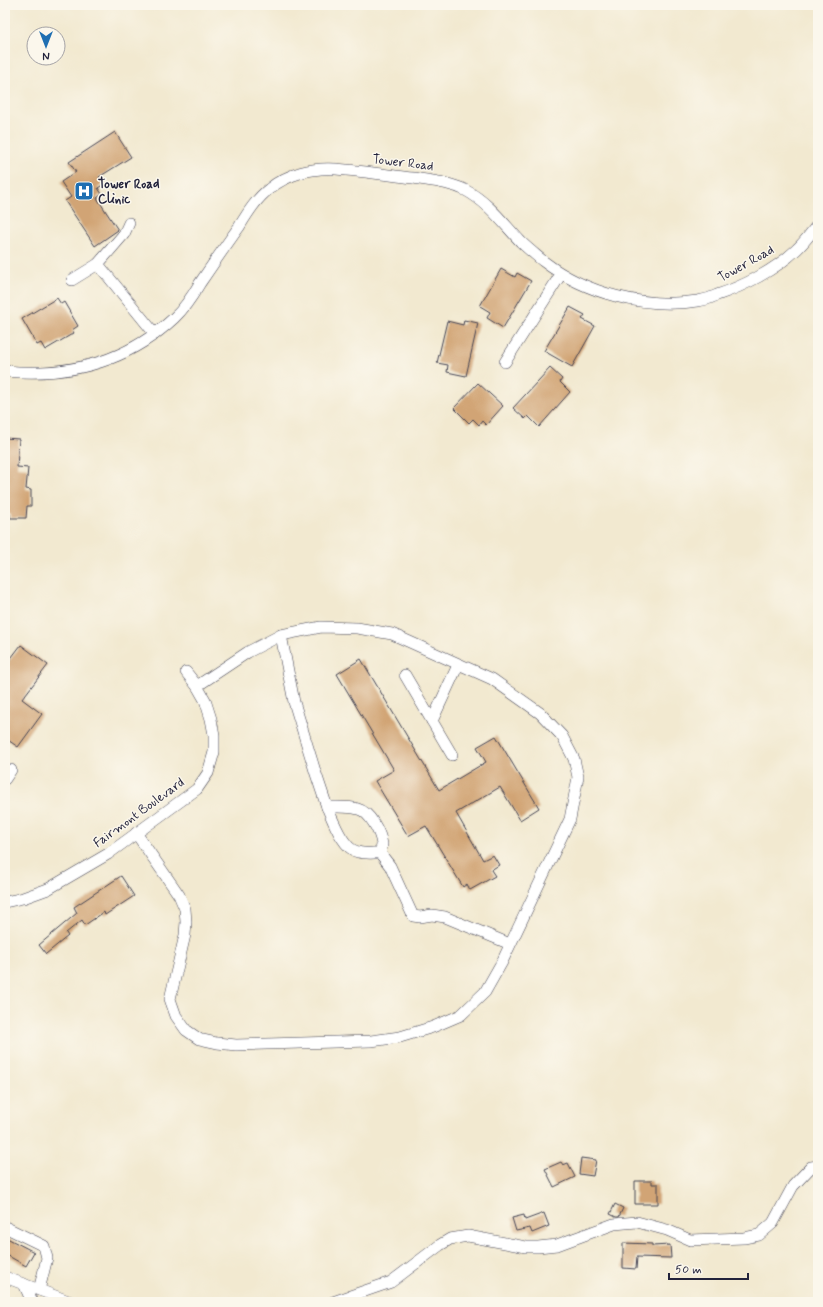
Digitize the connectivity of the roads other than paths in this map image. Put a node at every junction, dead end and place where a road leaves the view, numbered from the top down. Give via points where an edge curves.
1 (129, 223) dead end
2 (818, 224) edge
3 (98, 264) junction
4 (561, 274) junction
5 (72, 280) dead end
6 (155, 334) junction
7 (506, 362) dead end
8 (5, 371) edge
9 (281, 635) junction
10 (458, 665) junction
11 (186, 672) dead end
12 (404, 675) dead end
13 (197, 686) junction
14 (432, 721) junction
15 (452, 756) dead end
16 (327, 807) junction
17 (136, 833) junction
18 (380, 853) junction
19 (5, 902) edge
20 (510, 944) junction
21 (818, 1166) edge
22 (5, 1227) edge
23 (5, 1277) edge
24 (24, 1284) junction
25 (39, 1290) junction
26 (32, 1302) edge
27 (71, 1302) edge
28 (334, 1302) edge

1 - 3 street via 124,234
2 - 4 street, Tower Road via 796,250 769,270 737,288 701,301 663,304 629,299 582,285
3 - 5 street
3 - 6 street
4 - 6 street, Tower Road via 523,244 481,200 463,189 446,183 396,176 334,169 312,170 290,176 268,189 253,206 176,316
4 - 7 street
6 - 8 street, Tower Road via 119,355 87,367 60,372
9 - 10 street via 321,627 357,628 392,634
9 - 13 street via 248,652
9 - 16 street via 294,702
10 - 14 street
10 - 20 street via 492,680 540,714 562,736 574,759 578,777 570,819
11 - 13 street, Fairmont Boulevard
12 - 14 street
13 - 17 street, Fairmont Boulevard via 211,719 214,735 214,752 208,773 197,789
14 - 15 street
16 - 18 street via 348,848 357,852
16 - 18 street via 358,809 365,812 378,829 382,845
17 - 19 street, Fairmont Boulevard via 108,854 48,890
17 - 20 street via 179,895 185,909 185,935 170,999 176,1016 186,1030 199,1039 236,1045 371,1041 434,1028 461,1015 485,992
18 - 20 street via 390,866 412,916 445,917
21 - 28 street via 811,1167 793,1186 773,1223 759,1235 690,1240 668,1230 637,1222 614,1224 557,1245 538,1247 468,1236 450,1239 390,1282
22 - 25 street via 44,1246 47,1258
23 - 24 street
24 - 25 street
24 - 26 street
25 - 27 street

